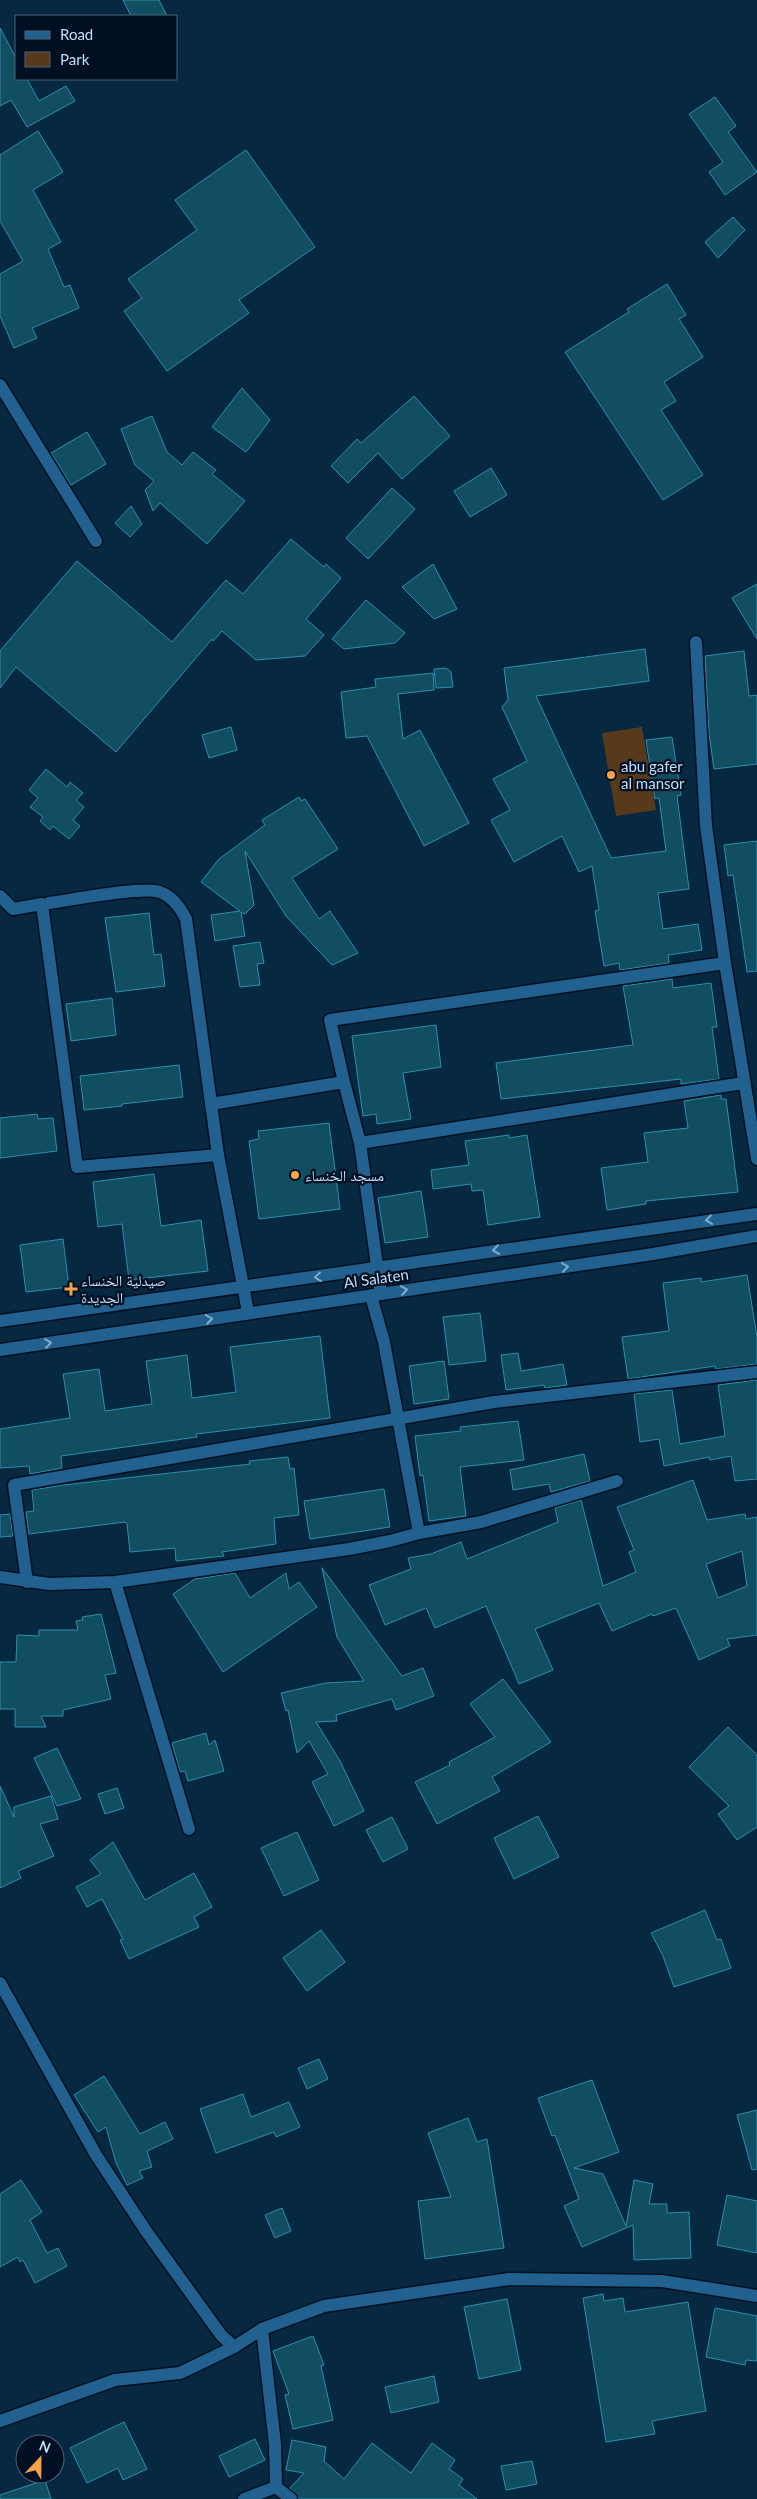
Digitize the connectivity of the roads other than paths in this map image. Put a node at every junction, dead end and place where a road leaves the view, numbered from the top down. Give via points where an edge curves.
1 (0, 385) edge
2 (96, 541) dead end
3 (696, 642) dead end
4 (0, 896) edge
5 (49, 903) dead end
6 (6, 910) edge
7 (725, 963) junction
8 (344, 1082) junction
9 (743, 1083) junction
10 (211, 1104) junction
11 (360, 1143) junction
12 (218, 1155) junction
13 (757, 1159) edge
14 (757, 1214) edge
15 (757, 1236) edge
16 (377, 1266) junction
17 (243, 1287) junction
18 (376, 1295) junction
19 (248, 1312) junction
20 (0, 1321) edge
21 (0, 1350) edge
22 (757, 1372) edge
23 (399, 1418) junction
24 (617, 1481) dead end
25 (419, 1532) junction
26 (0, 1577) edge
27 (27, 1582) junction
28 (115, 1582) junction
29 (189, 1829) dead end
30 (0, 1983) edge
31 (757, 2296) edge
32 (262, 2329) junction
33 (234, 2347) junction
34 (0, 2421) edge
35 (276, 2487) junction
36 (244, 2499) edge
37 (291, 2499) edge

1 - 2 street
3 - 7 street via 706,826
4 - 6 street
5 - 10 street via 146,890 162,893 176,903 186,919
6 - 12 street via 42,904 77,1167
7 - 8 street via 330,1020
7 - 9 street
8 - 10 street
8 - 11 street
9 - 11 street
9 - 13 street
10 - 12 street
11 - 16 street
12 - 17 street
14 -> 16 street, Al Salaten
18 -> 15 street, Al Salaten
16 -> 17 street, Al Salaten
16 - 18 street
17 - 19 street
17 - 20 street, Al Salaten
18 - 19 street, Al Salaten
18 - 23 street
21 -> 19 street, Al Salaten
22 - 23 street via 494,1402
23 - 25 street
23 - 27 street via 14,1485
24 - 25 street via 481,1522
25 - 28 street via 350,1549
26 - 27 street
27 - 28 street
28 - 29 street
30 - 33 street via 96,2155 152,2239
31 - 32 street via 662,2282 509,2279 324,2306
32 - 33 street
32 - 35 street via 275,2444
33 - 34 street via 180,2372 115,2380
35 - 36 street
35 - 37 street

